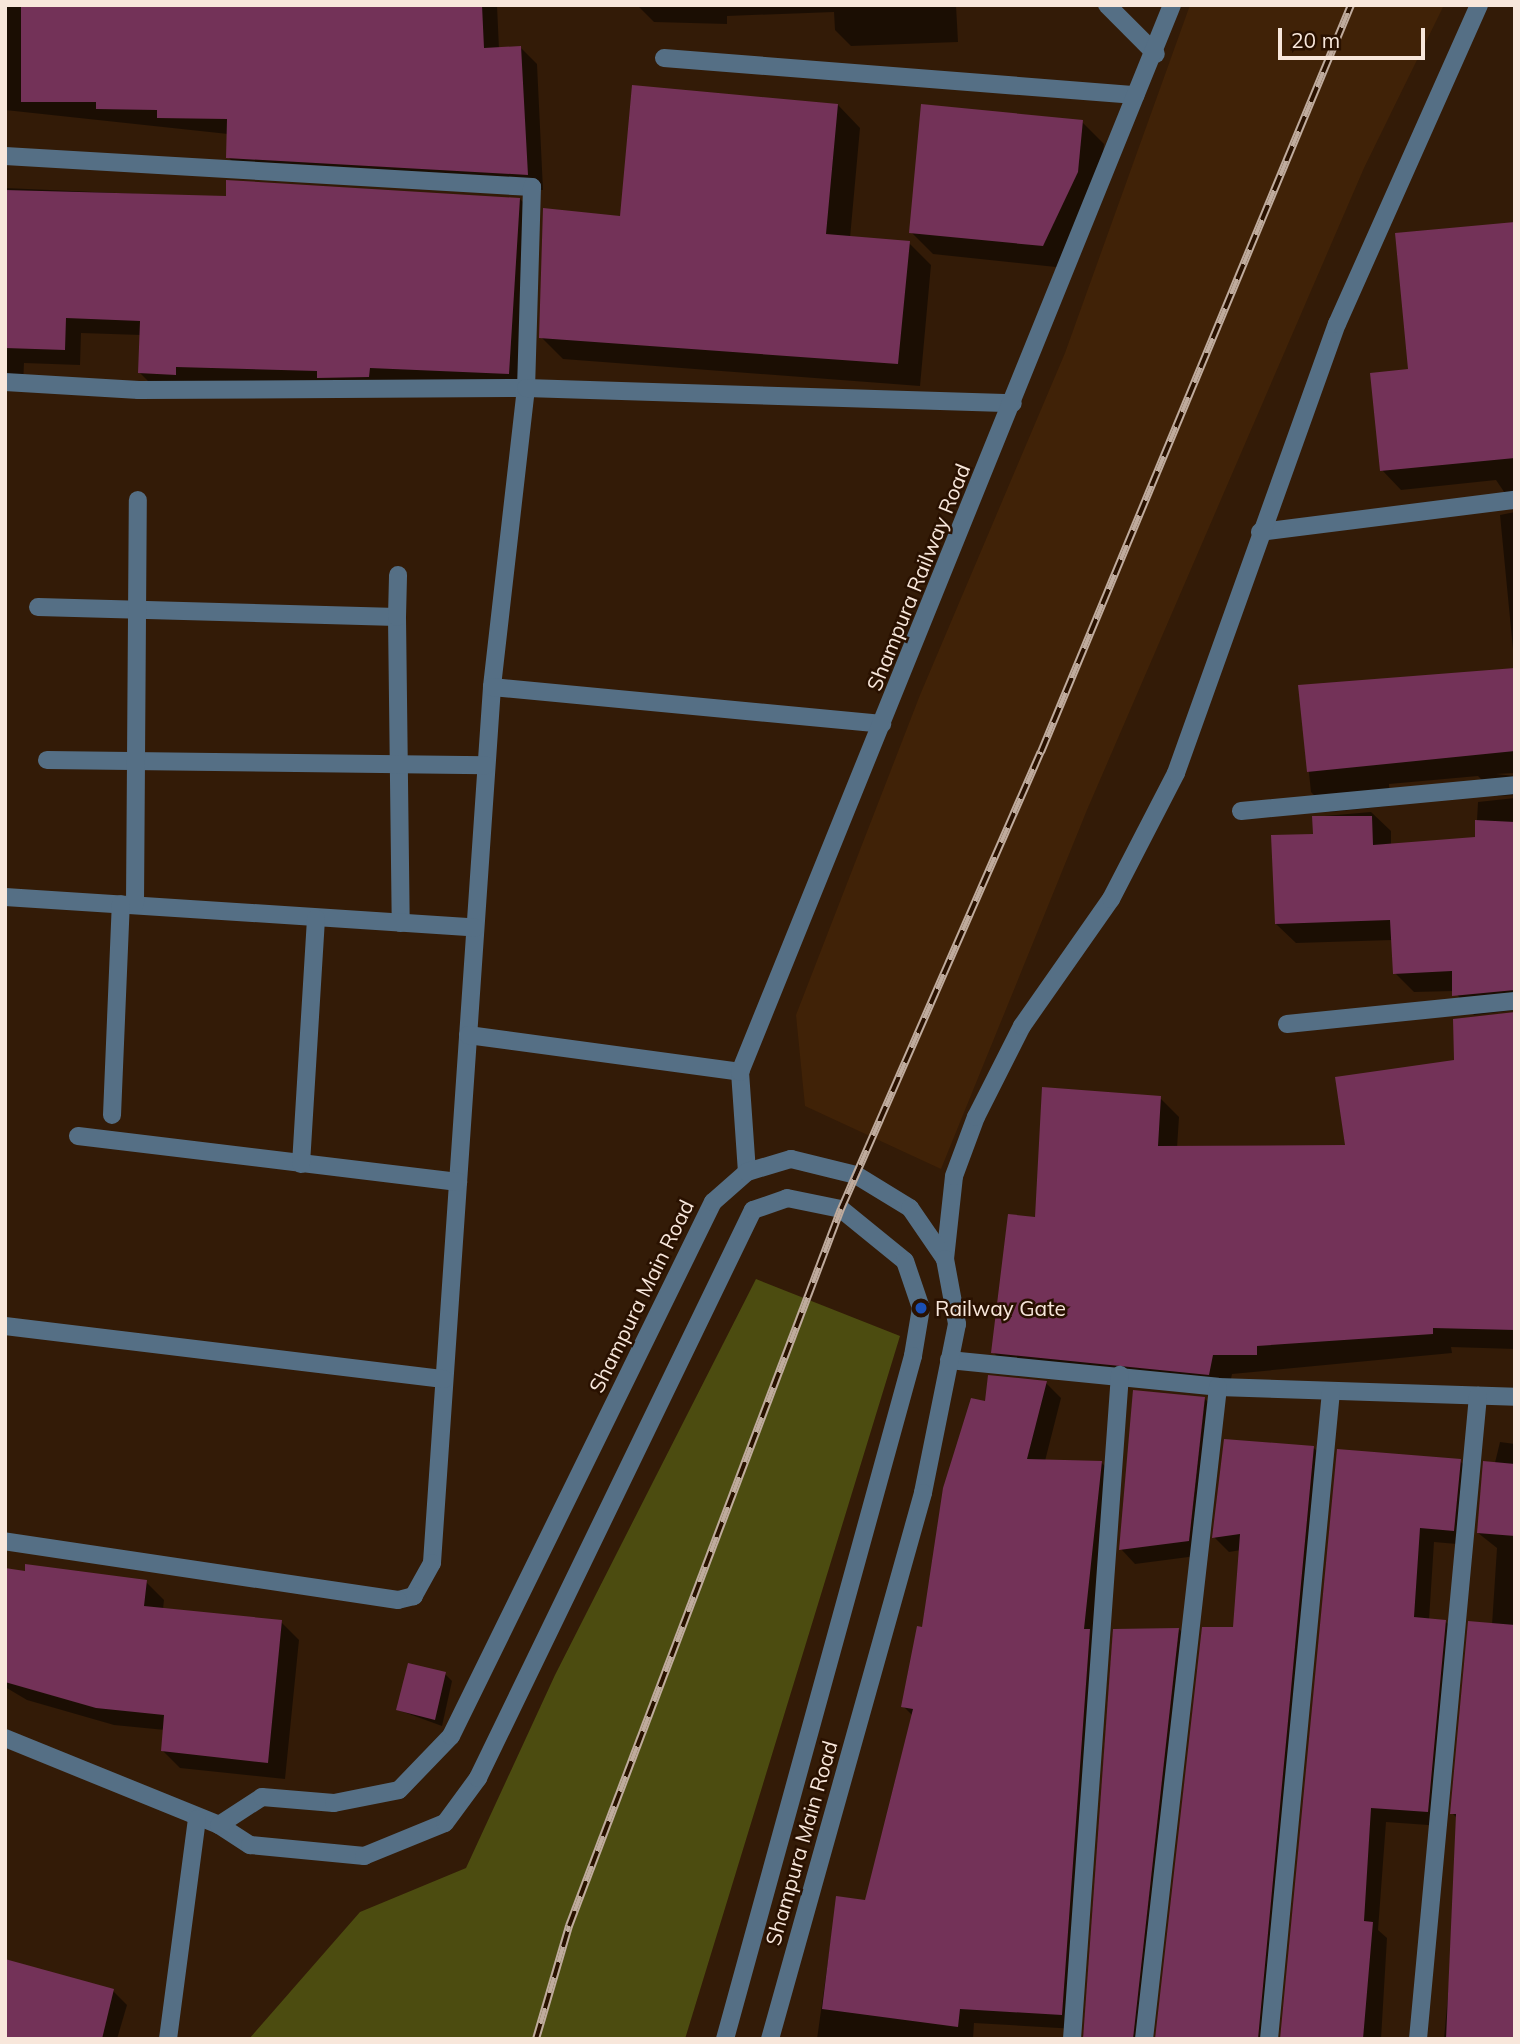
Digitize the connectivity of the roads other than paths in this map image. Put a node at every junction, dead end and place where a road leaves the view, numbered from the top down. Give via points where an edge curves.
1 (1107, 5) edge
2 (1172, 5) edge
3 (1479, 5) edge
4 (1156, 54) junction
5 (664, 58) dead end
6 (1136, 96) junction
7 (5, 156) edge
8 (5, 382) edge
9 (526, 388) junction
10 (1013, 403) junction
11 (138, 500) dead end
12 (1515, 500) edge
13 (1260, 532) junction
14 (398, 576) dead end
15 (38, 607) dead end
16 (139, 612) junction
17 (397, 617) junction
18 (492, 687) junction
19 (882, 724) junction
20 (136, 758) junction
21 (47, 760) dead end
22 (400, 764) junction
23 (486, 765) junction
24 (1515, 785) edge
25 (1241, 811) dead end
26 (5, 897) edge
27 (128, 904) junction
28 (316, 918) junction
29 (401, 923) junction
30 (475, 927) junction
31 (1515, 1001) edge
32 (1287, 1024) dead end
33 (468, 1035) junction
34 (740, 1072) junction
35 (112, 1115) dead end
36 (78, 1136) dead end
37 (301, 1164) junction
38 (747, 1171) junction
39 (457, 1182) junction
40 (945, 1259) junction
41 (5, 1326) edge
42 (949, 1360) junction
43 (1120, 1375) junction
44 (444, 1379) junction
45 (1218, 1387) junction
46 (1331, 1391) junction
47 (1478, 1396) junction
48 (1515, 1397) edge
49 (5, 1541) edge
50 (5, 1738) edge
51 (197, 1818) junction
52 (219, 1825) junction
53 (168, 2039) edge
54 (725, 2039) edge
55 (770, 2039) edge
56 (1072, 2039) edge
57 (1144, 2039) edge
58 (1269, 2039) edge
59 (1418, 2039) edge

1 - 4 street
2 - 4 street, Shampura Railway Road
3 - 13 street via 1337,324
4 - 6 street, Shampura Railway Road
5 - 6 street
6 - 10 street, Shampura Railway Road
7 - 9 street via 532,187
8 - 9 street via 139,390
9 - 10 street
9 - 18 street
10 - 19 street, Shampura Railway Road
11 - 16 street
12 - 13 street
13 - 40 street via 1176,773 1111,899 1022,1026 976,1117 954,1176
14 - 17 street
15 - 16 street
16 - 17 street
16 - 20 street
17 - 22 street
18 - 19 street
18 - 23 street
19 - 34 street, Shampura Railway Road
20 - 21 street
20 - 22 street
20 - 27 street
22 - 23 street
22 - 29 street
23 - 30 street
24 - 25 street
26 - 27 street
27 - 28 street
27 - 35 street
28 - 29 street
28 - 37 street
29 - 30 street
30 - 33 street
31 - 32 street
33 - 34 street
33 - 39 street
34 - 38 street, Shampura Railway Road
36 - 37 street
37 - 39 street
38 - 40 street, Shampura Main Road via 791,1159 856,1175 910,1208
38 - 52 street, Shampura Main Road via 713,1202 669,1281 563,1516 451,1736 398,1790 334,1803 262,1797
39 - 44 street
40 - 42 street, Shampura Main Road via 957,1324
41 - 44 street
42 - 43 street
42 - 55 street, Shampura Main Road via 923,1493
43 - 45 street
43 - 56 street
44 - 49 street via 432,1563 414,1596 398,1600
45 - 46 street
45 - 57 street
46 - 47 street
46 - 58 street
47 - 48 street
47 - 59 street
50 - 51 street, Shampura Main Road
51 - 52 street, Shampura Main Road
51 - 53 street
52 - 54 street, Shampura Main Road via 250,1845 363,1856 444,1822 478,1778 753,1210 787,1199 841,1209 905,1261 921,1308 913,1356

